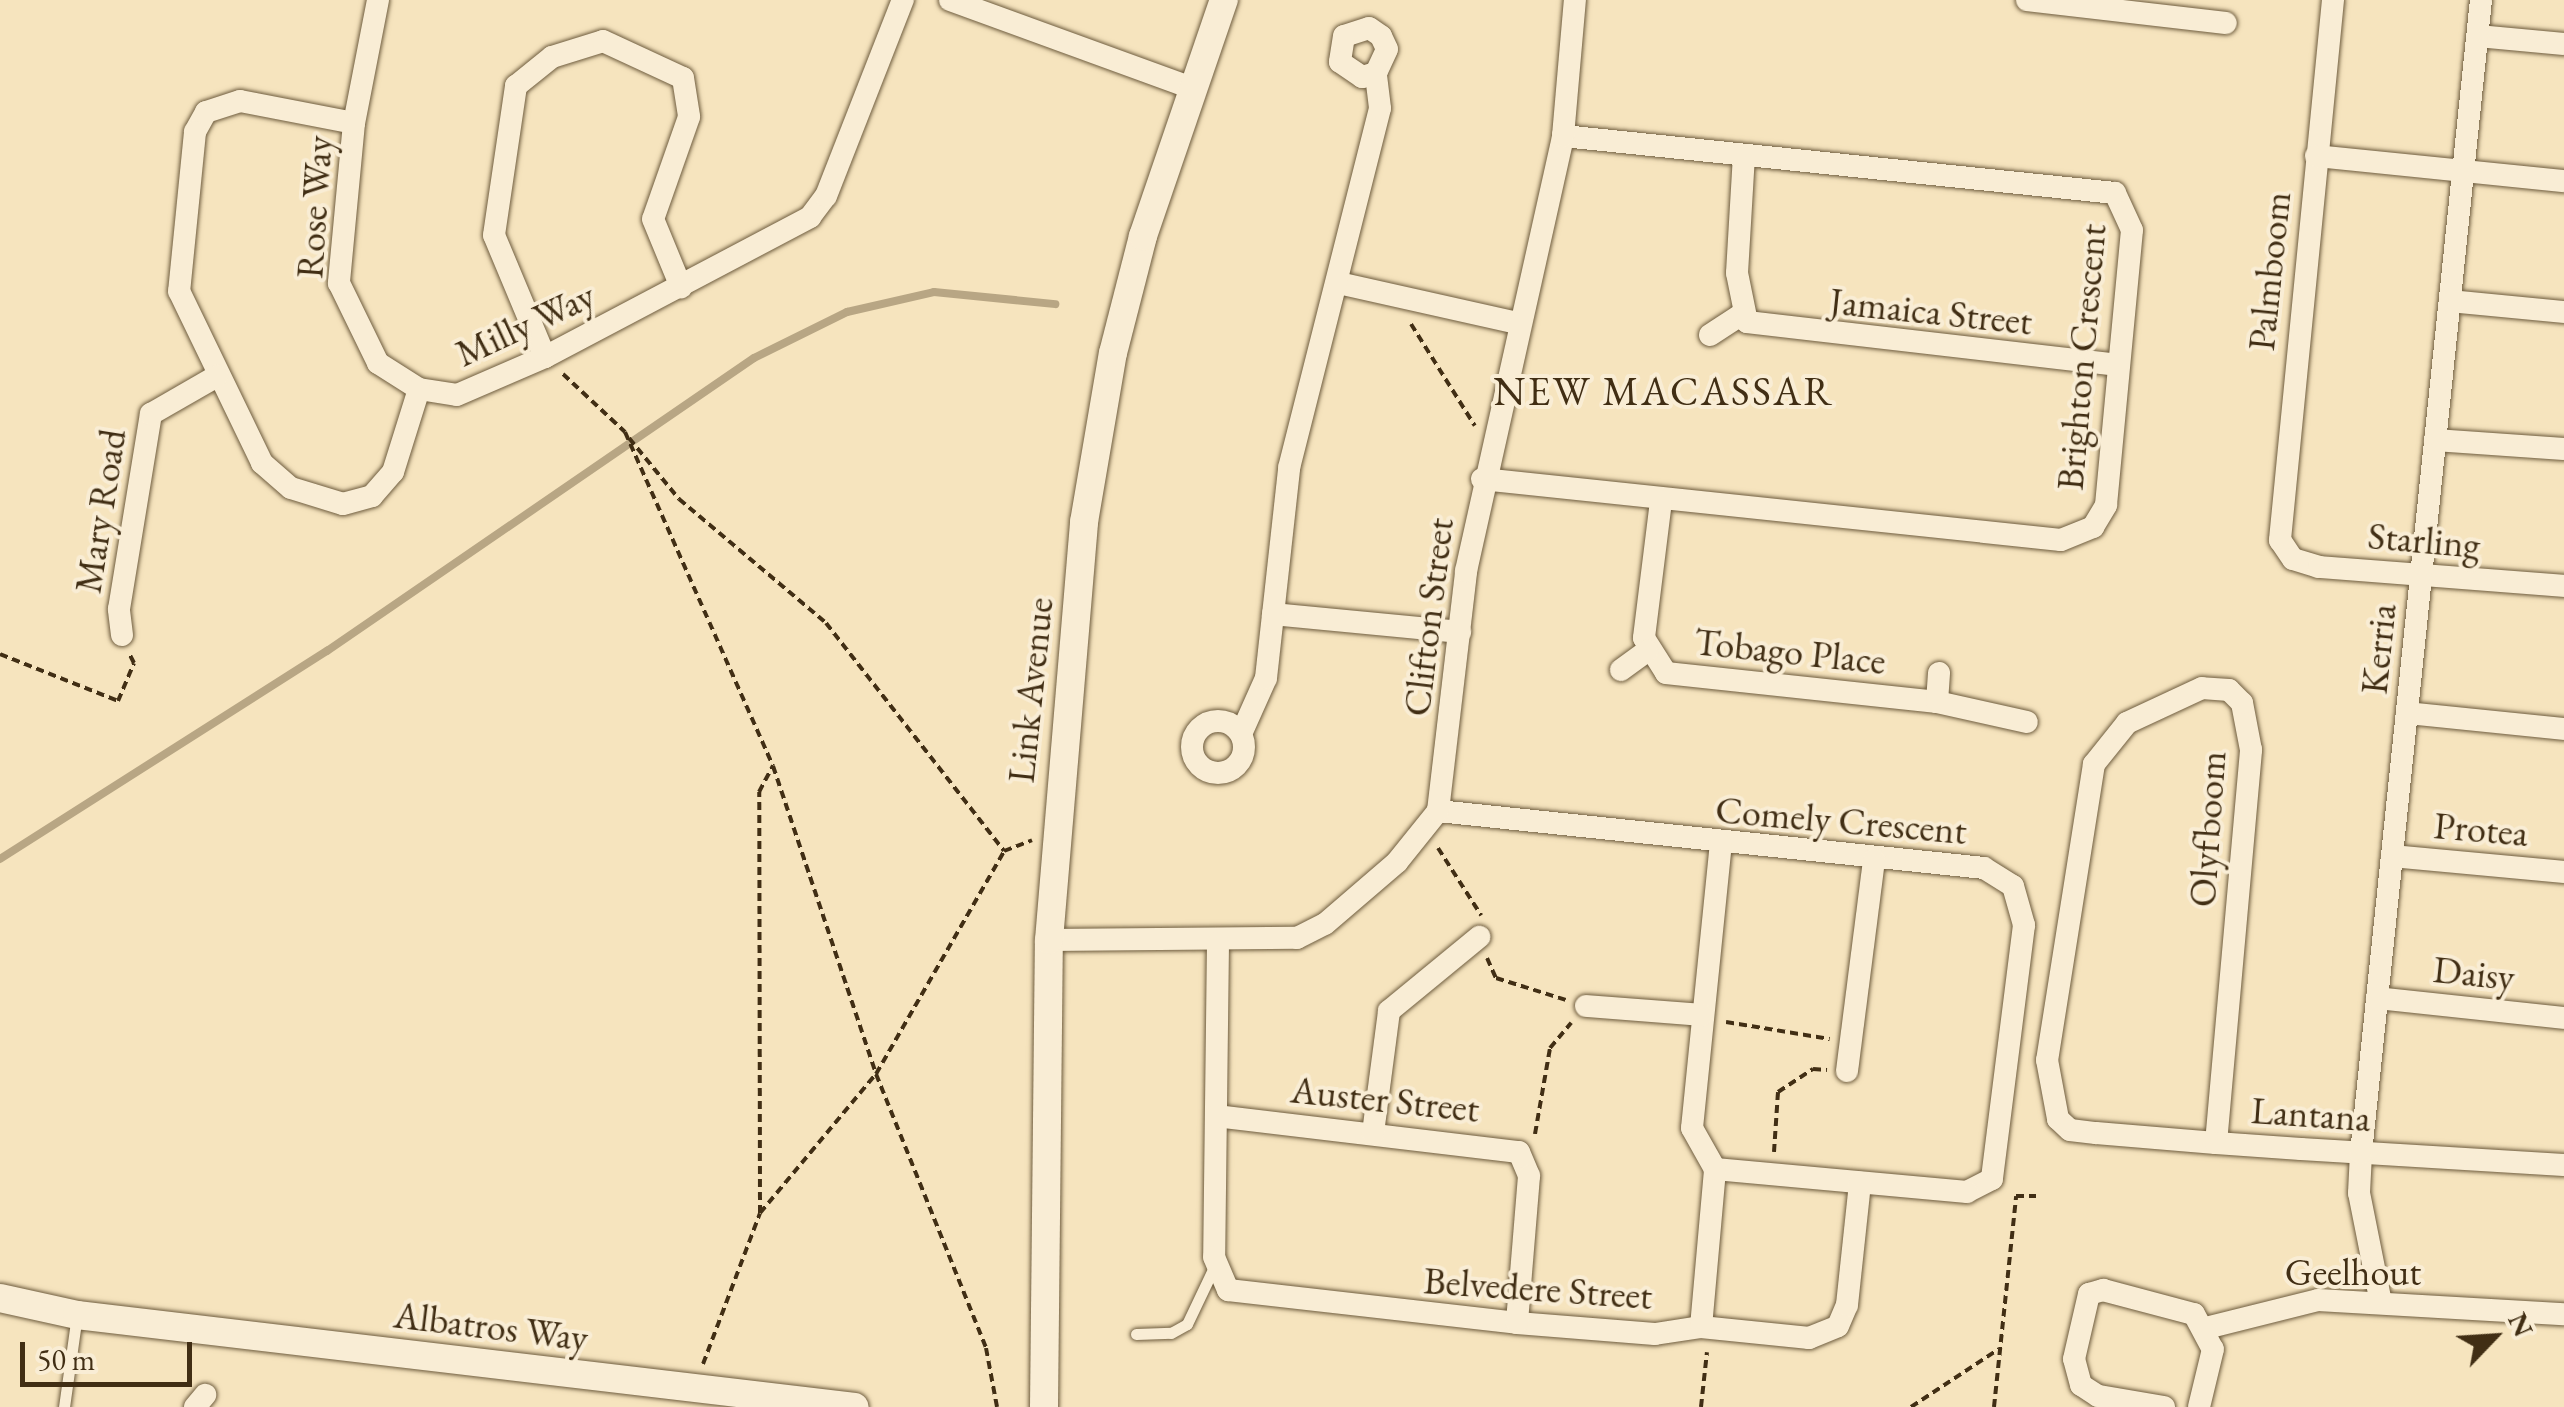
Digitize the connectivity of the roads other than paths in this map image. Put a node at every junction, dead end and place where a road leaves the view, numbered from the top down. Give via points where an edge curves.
1 (378, 0) edge
2 (903, 0) edge
3 (950, 0) edge
4 (1224, 0) edge
5 (1575, 0) edge
6 (2027, 0) edge
7 (2332, 0) edge
8 (2481, 0) edge
9 (2151, 6) edge
10 (2226, 23) dead end
11 (2478, 36) junction
12 (2564, 44) edge
13 (1376, 73) dead end
14 (1189, 87) junction
15 (354, 123) junction
16 (1563, 136) junction
17 (1744, 155) junction
18 (2316, 156) junction
19 (2463, 172) junction
20 (2564, 181) edge
21 (1338, 283) junction
22 (682, 287) junction
23 (2450, 301) junction
24 (2564, 312) edge
25 (1741, 315) junction
26 (1517, 323) junction
27 (1710, 335) dead end
28 (544, 358) junction
29 (2119, 366) junction
30 (217, 376) junction
31 (419, 389) junction
32 (2435, 440) junction
33 (2564, 449) edge
34 (1482, 479) junction
35 (1661, 501) junction
36 (2284, 549) joint
37 (2421, 575) junction
38 (2564, 586) edge
39 (1273, 614) junction
40 (1460, 632) junction
41 (122, 635) road end
42 (1647, 652) junction
43 (1621, 670) dead end
44 (1940, 673) dead end
45 (1936, 702) junction
46 (2406, 713) junction
47 (2027, 722) dead end
48 (2564, 729) edge
49 (1241, 734) dead end
50 (1432, 821) junction
51 (1721, 844) junction
52 (2392, 856) junction
53 (1874, 860) junction
54 (2564, 872) edge
55 (1478, 938) road end
56 (1048, 940) junction
57 (1218, 943) junction
58 (2377, 998) junction
59 (1586, 1006) road end
60 (1702, 1015) junction
61 (2564, 1018) edge
62 (1847, 1071) dead end
63 (1216, 1116) junction
64 (2058, 1118) joint
65 (1374, 1132) junction
66 (2216, 1142) junction
67 (2362, 1153) junction
68 (2564, 1165) edge
69 (1716, 1168) junction
70 (1860, 1184) junction
71 (1215, 1265) junction
72 (0, 1298) edge
73 (2381, 1303) junction
74 (2564, 1314) edge
75 (77, 1315) junction
76 (1517, 1323) junction
77 (1706, 1328) junction
78 (2206, 1328) junction
79 (1136, 1334) dead end
80 (692, 1397) edge
81 (64, 1407) edge
82 (855, 1407) edge
83 (1044, 1407) edge
84 (2164, 1407) edge
85 (2199, 1407) edge

1 - 15 street, Rose Way
2 - 22 street, Milly Way via 820,206
3 - 14 street
4 - 14 street, Link Avenue
5 - 16 street, Clifton Street
6 - 9 street
7 - 18 street, Palmboom
8 - 11 street, Kerria
9 - 10 street
11 - 12 street
11 - 19 street, Kerria
13 - 21 street via 1380,108
14 - 56 street, Link Avenue via 1110,370 1084,522
15 - 30 street, Milly Way via 240,101 199,120 176,273
15 - 31 street, Rose Way via 339,283 378,363
16 - 17 street, Brighton Crescent
16 - 26 street, Clifton Street
17 - 25 street
17 - 29 street, Brighton Crescent via 2110,190 2126,205 2132,230
18 - 19 street
18 - 36 street, Palmboom via 2280,498
19 - 20 street
19 - 23 street, Kerria
21 - 26 street
21 - 39 street via 1289,468
22 - 28 street, Milly Way
22 - 28 street via 654,208 690,117 684,78 603,41 552,57 516,86 494,235
23 - 24 street
23 - 32 street, Kerria
25 - 27 street
25 - 29 street, Jamaica Street via 1770,330
26 - 34 street, Clifton Street
28 - 31 street, Milly Way via 470,392
29 - 35 street, Brighton Crescent via 2106,505 2093,527 2072,539
30 - 31 street, Milly Way via 270,474 343,504 372,496 388,480
30 - 41 street, Mary Road via 151,414 119,609
32 - 33 street
32 - 37 street, Kerria
34 - 35 street, Brighton Crescent
34 - 40 street, Clifton Street
35 - 42 street, Tobago Place
36 - 37 street, Starling via 2319,566
37 - 38 street, Starling
37 - 46 street, Kerria
39 - 40 street
39 - 49 street via 1266,678
40 - 50 street, Clifton Street
42 - 43 street, Tobago Place
42 - 45 street, Tobago Place via 1676,676
44 - 45 street, Tobago Place
45 - 47 street, Tobago Place
46 - 48 street
46 - 52 street, Kerria
50 - 51 street, Comely Crescent
50 - 57 street via 1312,932 1282,942
51 - 53 street, Comely Crescent
51 - 60 street
52 - 54 street, Protea
52 - 58 street, Kerria
53 - 62 street
53 - 70 street, Comely Crescent via 2003,876 2022,900 2024,925 1992,1179 1967,1192
55 - 65 street via 1389,1011
56 - 57 street
56 - 83 street, Link Avenue
57 - 63 street
58 - 61 street, Daisy
58 - 67 street, Kerria
59 - 60 street
60 - 69 street via 1692,1128
63 - 65 street, Auster Street
63 - 71 street
64 - 66 street, Lantana via 2070,1130
64 - 66 street, Olyfboom via 2047,1060 2094,764 2127,723 2202,688 2229,690 2242,702 2251,750
65 - 76 street, Auster Street via 1508,1147 1529,1172
66 - 67 street, Lantana
67 - 68 street, Lantana
67 - 73 street, Kerria via 2359,1194
69 - 70 street, Comely Crescent
69 - 77 street, Belvedere Street
70 - 77 street via 1846,1311 1838,1326 1809,1338
71 - 76 street, Belvedere Street via 1228,1290 1246,1298
71 - 79 lane via 1187,1324 1171,1333
72 - 75 street, Albatros Way
73 - 74 street, Geelhout
73 - 78 street, Geelhout via 2280,1304
75 - 80 street, Albatros Way
75 - 81 lane
76 - 77 street, Belvedere Street via 1655,1334
78 - 84 street via 2194,1314 2104,1290 2084,1300 2074,1359 2081,1386 2098,1396
78 - 85 street via 2212,1349
80 - 82 street, Albatros Way

